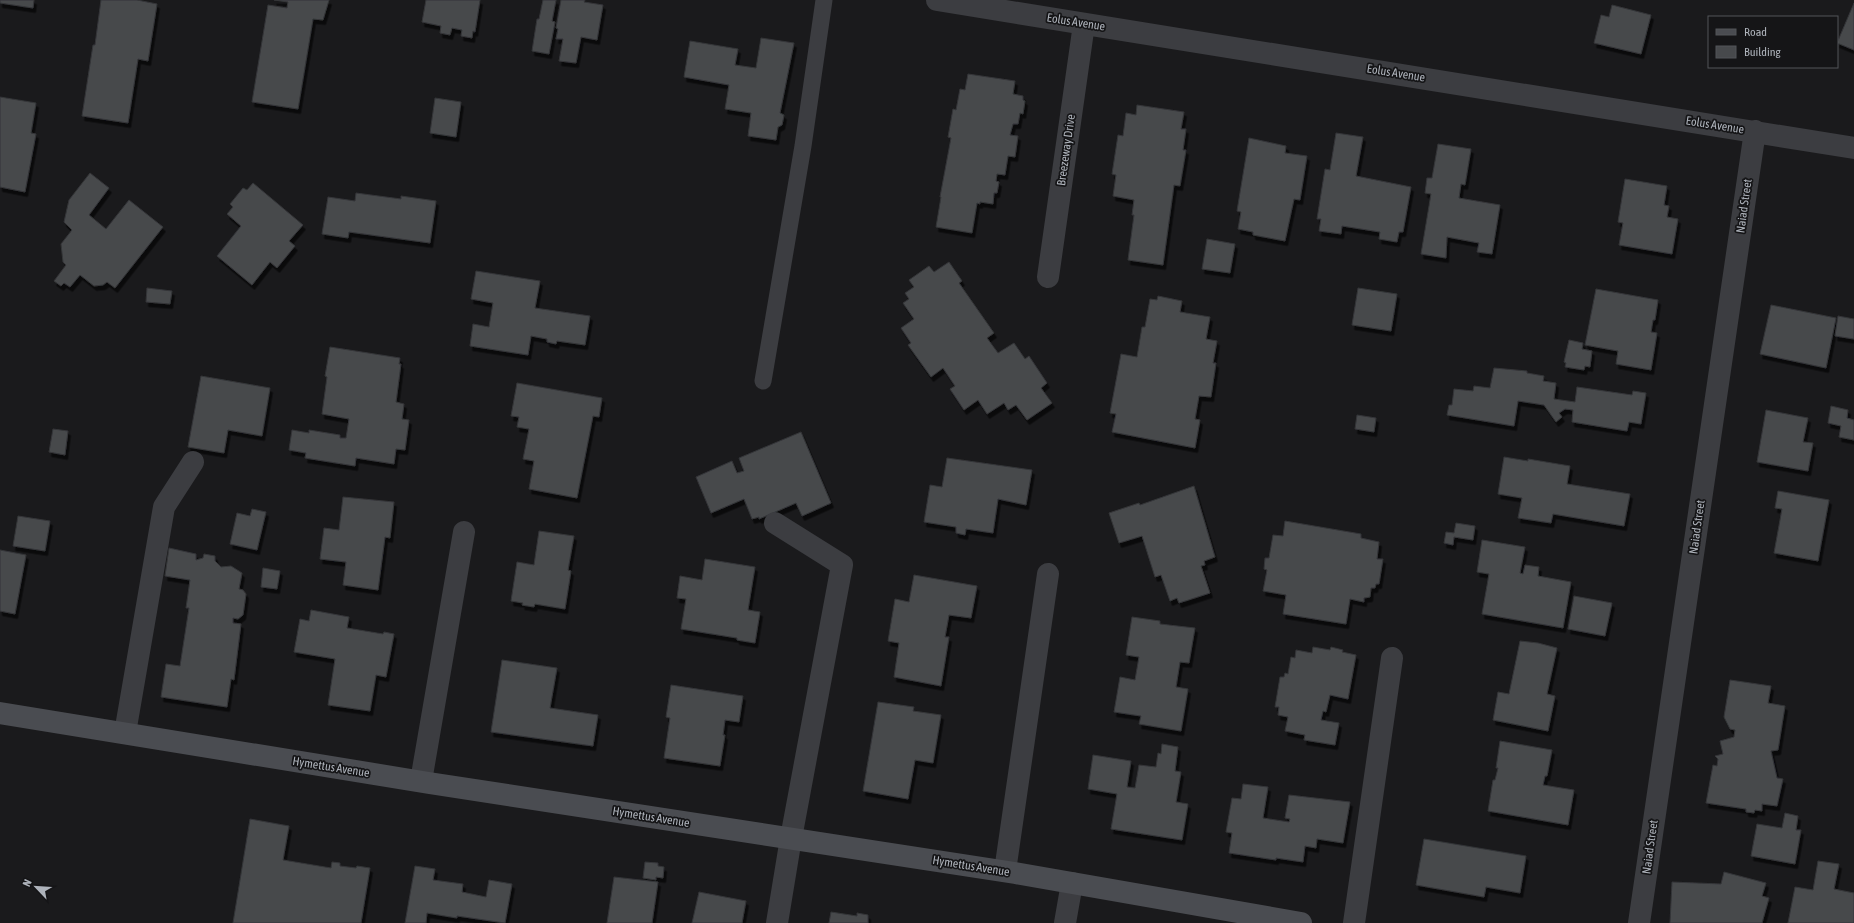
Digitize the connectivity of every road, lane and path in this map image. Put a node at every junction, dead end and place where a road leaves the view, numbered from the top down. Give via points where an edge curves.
1 (824, 0) edge
2 (937, 0) edge
3 (1084, 24) junction
4 (1755, 131) junction
5 (1854, 148) edge
6 (1048, 277) dead end
7 (763, 381) dead end
8 (194, 462) dead end
9 (775, 523) dead end
10 (464, 532) dead end
11 (1048, 574) dead end
12 (1392, 658) dead end
13 (0, 713) edge
14 (125, 733) junction
15 (421, 781) junction
16 (791, 838) junction
17 (1005, 871) junction
18 (1072, 883) junction
19 (777, 923) edge
20 (1065, 923) edge
21 (1302, 923) edge
22 (1354, 923) edge
23 (1639, 923) edge

1 - 7 lane via 803,146
2 - 3 street, Eolus Avenue
3 - 4 street, Eolus Avenue
3 - 6 street, Breezeway Drive
4 - 5 street, Eolus Avenue
4 - 23 street, Naiad Street
8 - 14 street via 164,507
9 - 16 street via 842,565
10 - 15 street
11 - 17 street
12 - 22 street
13 - 14 street, Hymettus Avenue
14 - 15 street, Hymettus Avenue
15 - 16 street, Hymettus Avenue
16 - 17 street, Hymettus Avenue
16 - 19 street
17 - 18 street, Hymettus Avenue
18 - 20 street
18 - 21 street, Hymettus Avenue

